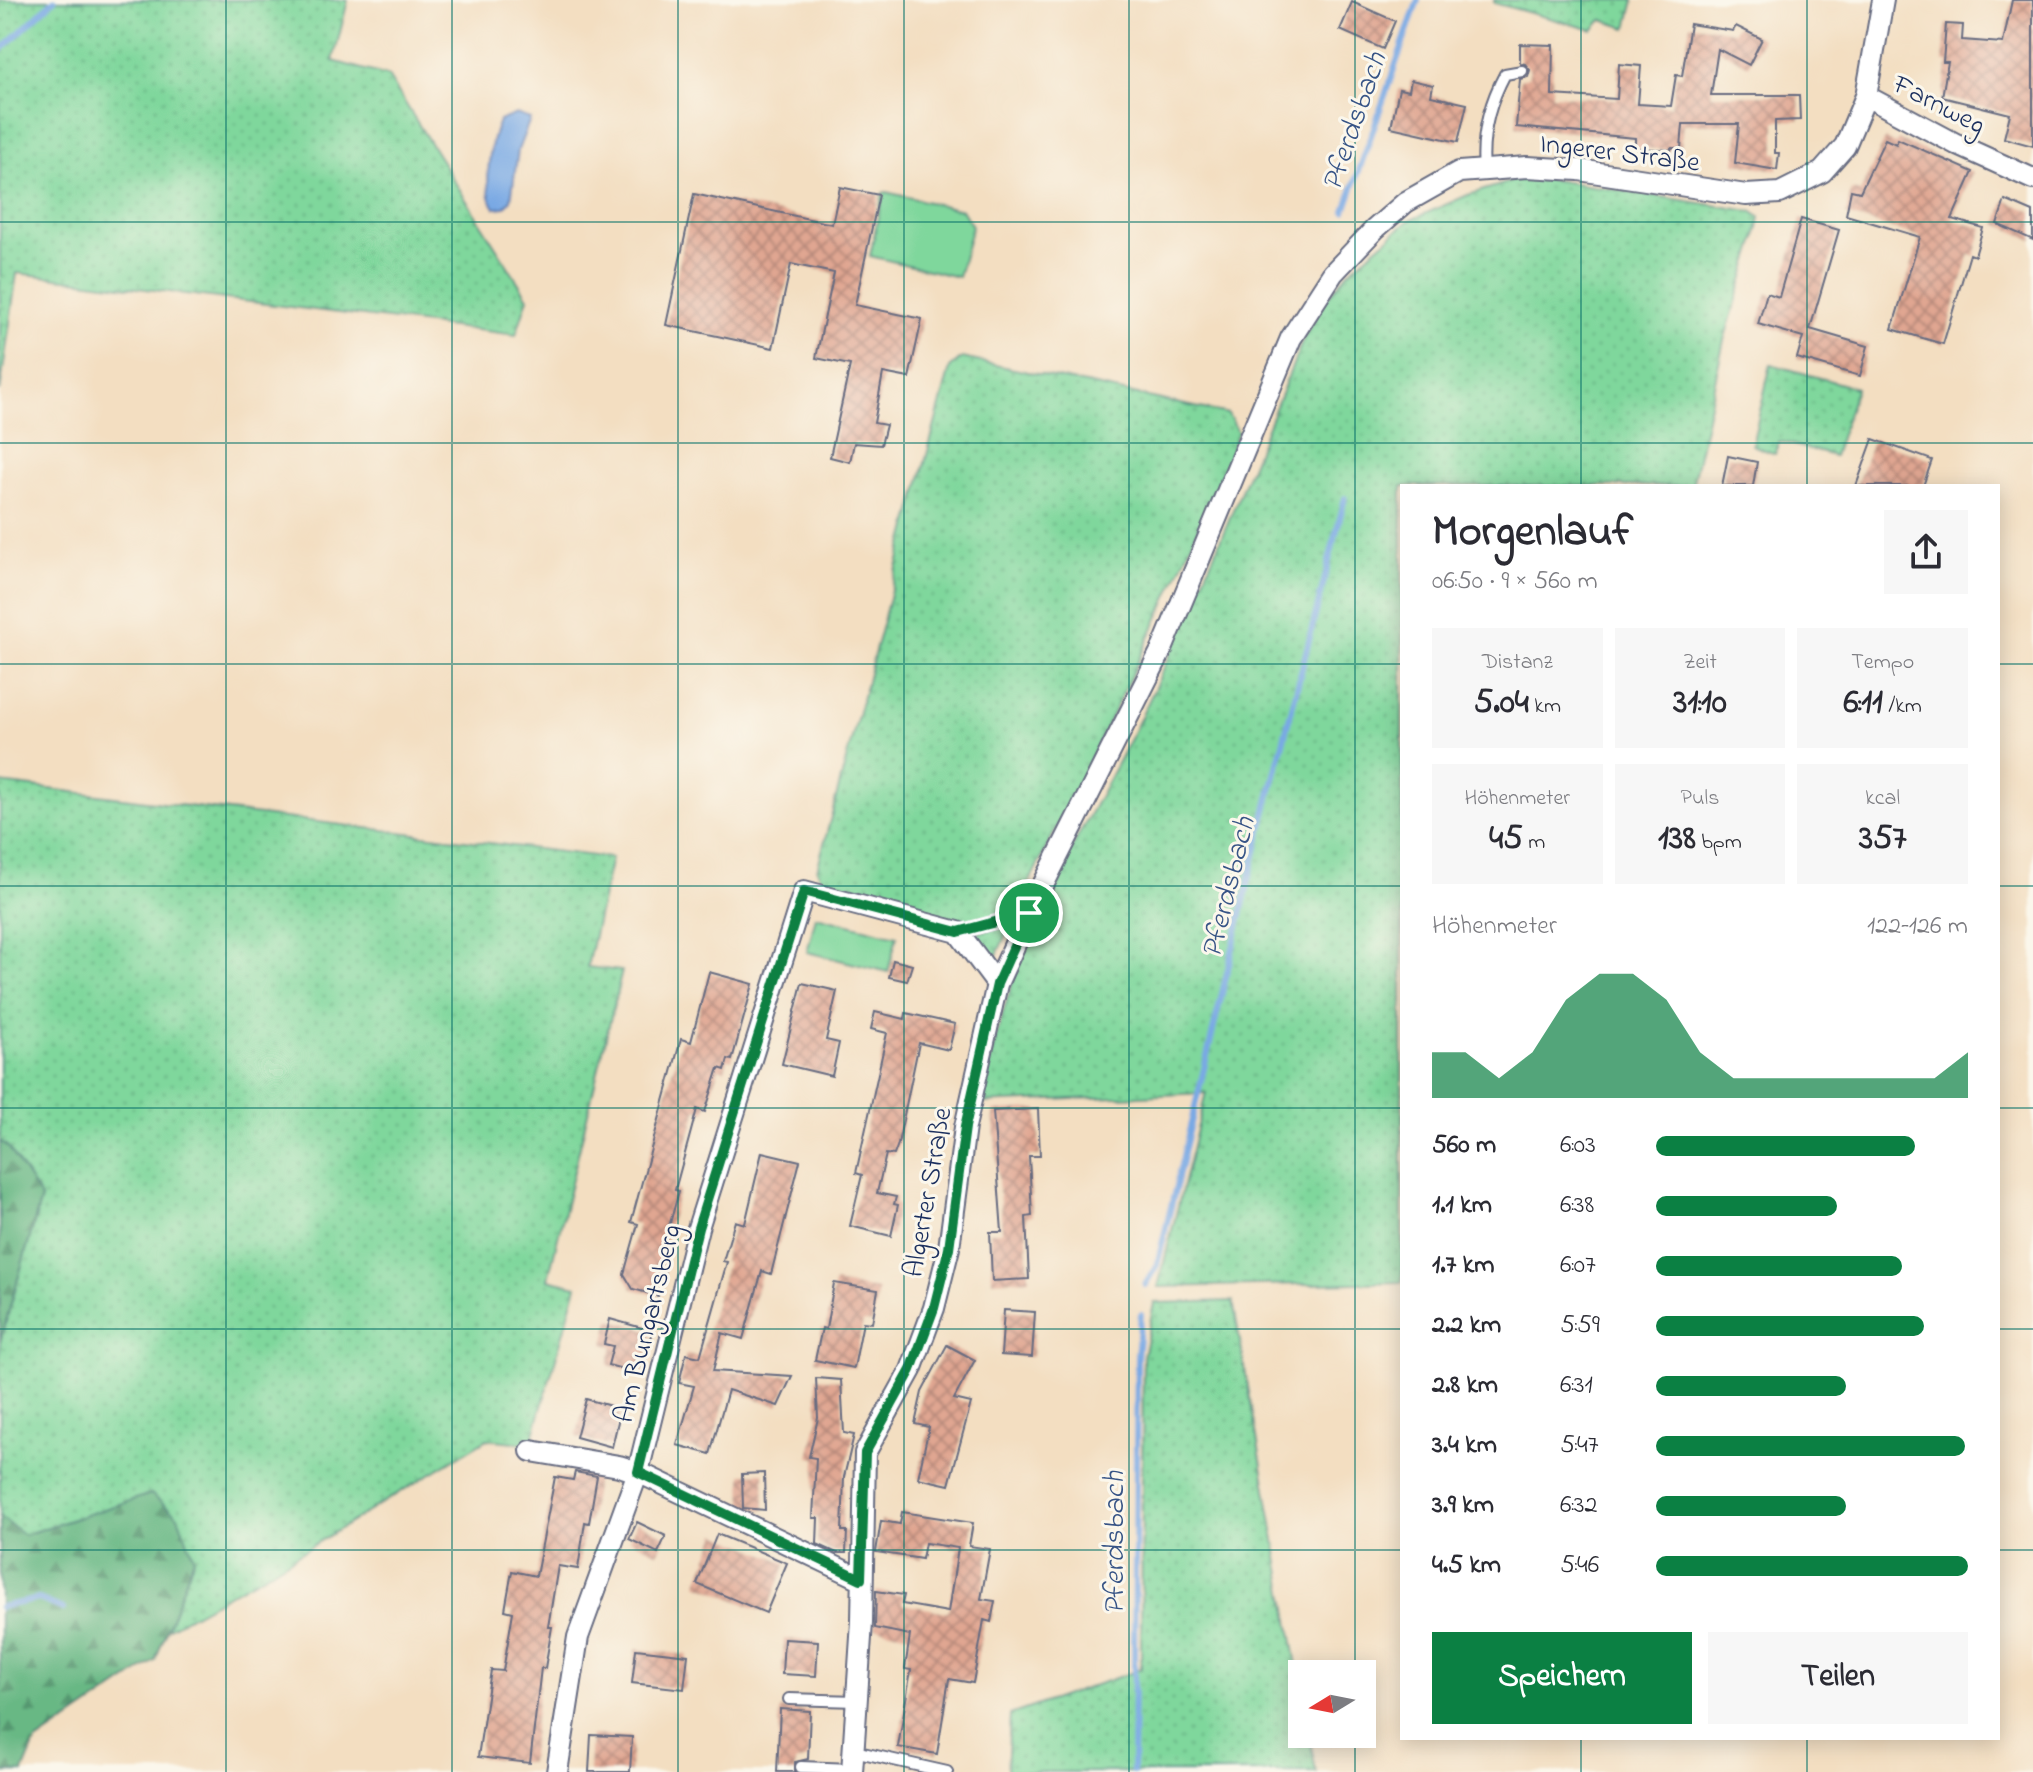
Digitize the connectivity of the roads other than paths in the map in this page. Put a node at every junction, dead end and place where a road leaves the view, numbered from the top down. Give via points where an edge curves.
1 (1883, 0) edge
2 (1522, 71) dead end
3 (1866, 96) junction
4 (1484, 170) junction
5 (2033, 179) edge
6 (1163, 647) joint
7 (1029, 913) junction
8 (958, 932) junction
9 (997, 984) junction
10 (531, 1451) dead end
11 (638, 1472) junction
12 (861, 1579) junction
13 (789, 1699) dead end
14 (857, 1701) junction
15 (853, 1764) edge
16 (801, 1767) dead end
17 (557, 1772) edge
18 (947, 1772) edge

1 - 3 street, Ingerer Straße
2 - 4 lane via 1505,74 1500,84 1484,134
3 - 4 street, Ingerer Straße via 1845,146 1822,172 1780,193 1746,195 1579,170
3 - 5 street, Farnweg
4 - 6 street, Ingerer Straße via 1459,172 1406,202 1333,273 1291,338
6 - 7 street, Algerter Straße
7 - 8 lane
7 - 9 street, Algerter Straße
8 - 9 street
8 - 11 street, Am Bungartsberg via 804,891 698,1228
9 - 12 street, Algerter Straße via 965,1127 949,1248 934,1308 911,1370 865,1453
10 - 11 street
11 - 12 street
11 - 17 street, Am Bungartsberg via 578,1637
12 - 14 street, Algerter Straße
13 - 14 lane
14 - 15 street, Algerter Straße
15 - 16 lane
15 - 18 lane

